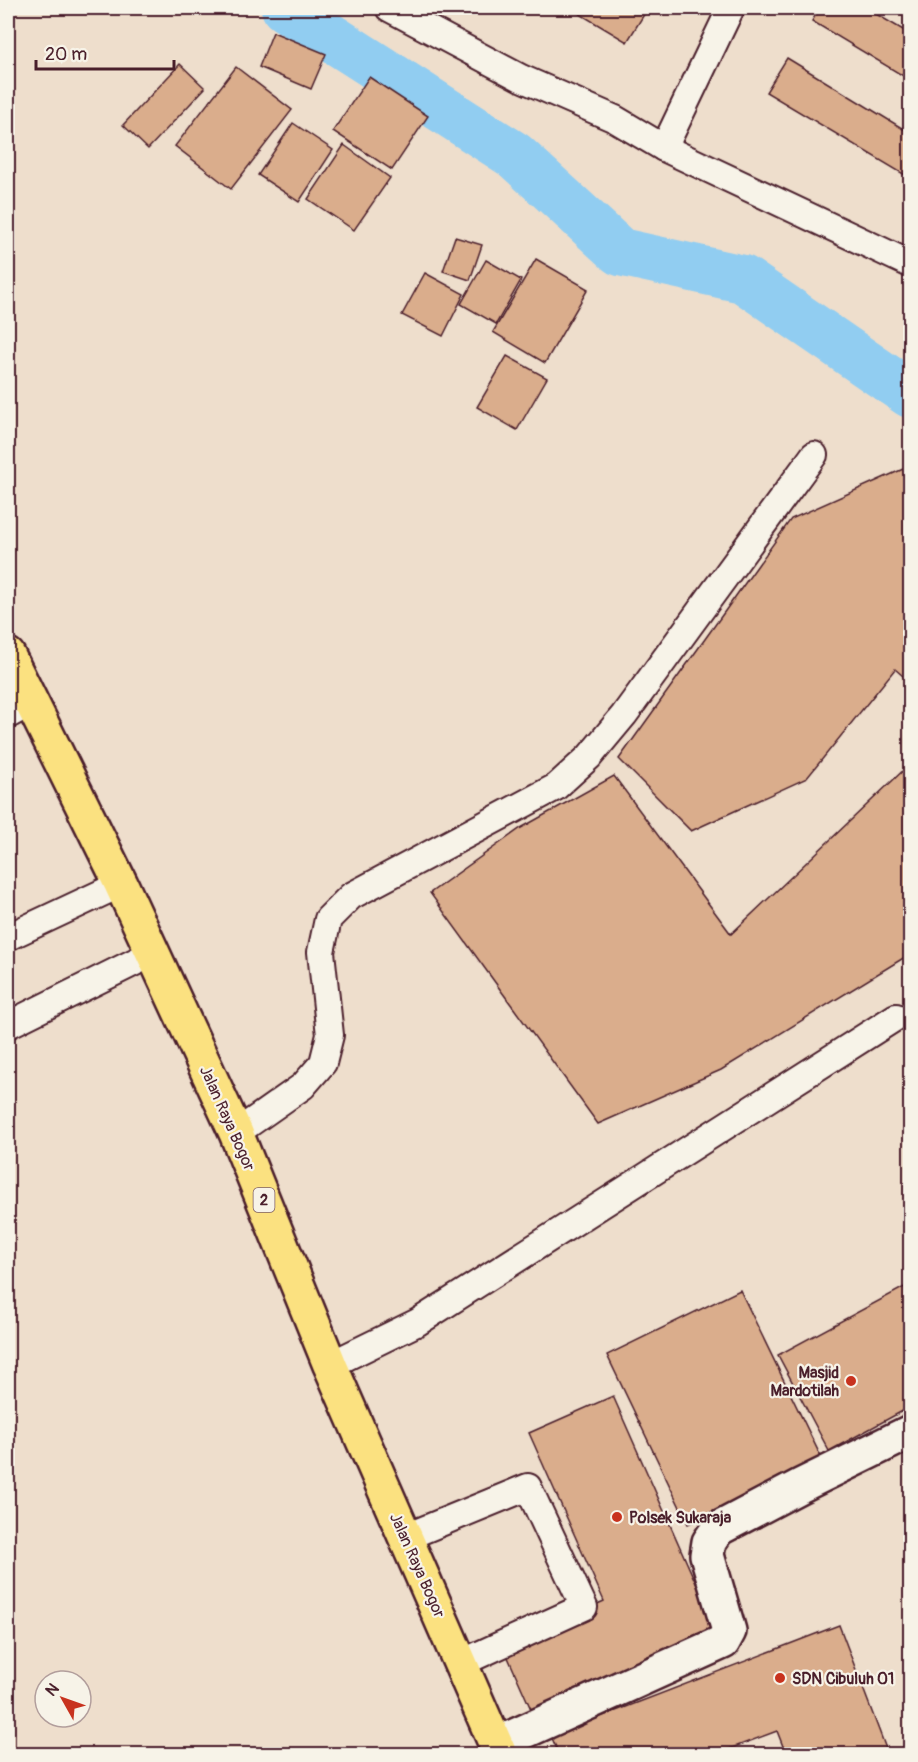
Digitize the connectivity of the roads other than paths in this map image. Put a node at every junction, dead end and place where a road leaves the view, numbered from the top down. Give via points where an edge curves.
1 (390, 8) edge
2 (731, 8) edge
3 (664, 148) junction
4 (910, 264) edge
5 (814, 455) dead end
6 (8, 655) edge
7 (19, 709) edge
8 (121, 884) junction
9 (8, 937) edge
10 (153, 953) junction
11 (896, 1017) dead end
12 (8, 1025) edge
13 (236, 1133) junction
14 (330, 1365) junction
15 (910, 1432) edge
16 (406, 1537) junction
17 (461, 1663) junction
18 (498, 1749) edge

1 - 3 lane via 521,78 615,119
2 - 3 lane
3 - 4 lane
5 - 13 lane via 624,716 589,757 556,787 351,897 328,919 321,951 330,1035 323,1063 303,1086
6 - 7 highway, Jalan Raya Bogor / 2
7 - 8 highway, Jalan Raya Bogor / 2
8 - 9 lane
8 - 10 highway, Jalan Raya Bogor / 2
10 - 12 lane
10 - 13 highway, Jalan Raya Bogor / 2
11 - 14 lane via 417,1322
13 - 14 highway, Jalan Raya Bogor / 2
14 - 16 highway, Jalan Raya Bogor / 2
15 - 18 street via 718,1529 709,1542 707,1555 729,1631 723,1642
16 - 17 highway, Jalan Raya Bogor / 2
16 - 17 lane via 528,1487 584,1607
17 - 18 highway, Jalan Raya Bogor / 2

